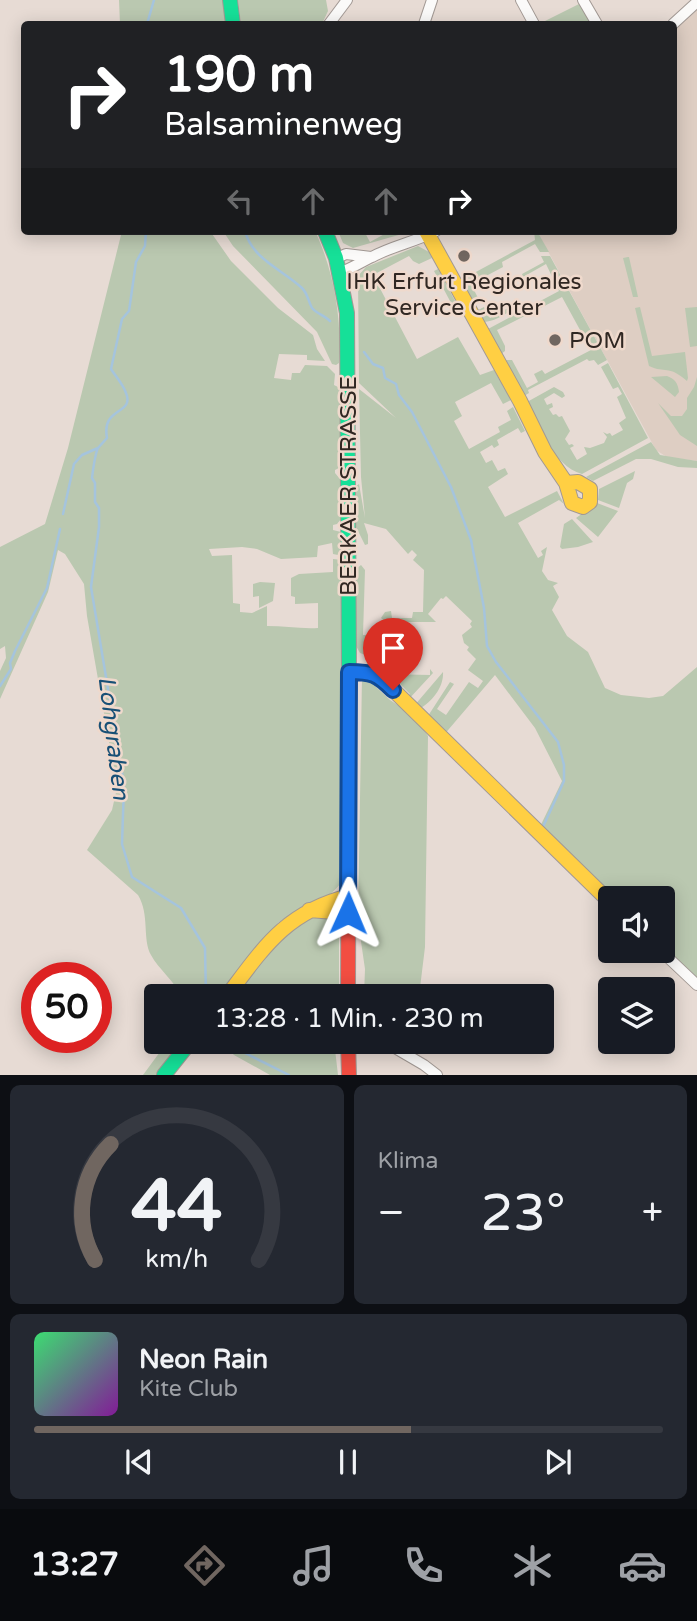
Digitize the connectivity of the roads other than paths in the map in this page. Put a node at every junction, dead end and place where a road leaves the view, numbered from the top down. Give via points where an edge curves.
1 (230, 0) edge
2 (432, 0) edge
3 (521, 0) edge
4 (583, 0) edge
5 (340, 2) edge
6 (690, 4) edge
7 (233, 21) edge
8 (330, 21) edge
9 (425, 21) edge
10 (532, 21) edge
11 (595, 21) edge
12 (676, 21) edge
13 (327, 235) edge
14 (423, 235) edge
15 (432, 235) edge
16 (339, 265) junction
17 (566, 483) dead end
18 (349, 672) junction
19 (598, 890) edge
20 (349, 896) junction
21 (307, 910) junction
22 (348, 913) junction
23 (674, 963) edge
24 (236, 984) edge
25 (348, 984) edge
26 (697, 985) edge
27 (181, 1054) edge
28 (348, 1054) edge
29 (405, 1054) edge
30 (164, 1075) edge
31 (349, 1075) edge
32 (437, 1075) edge

1 - 7 street
2 - 9 street
3 - 10 street
4 - 11 street
5 - 8 street
6 - 12 street
13 - 16 street, BERKAER STRASSE
14 - 16 street via 360,264
15 - 17 street via 545,452
16 - 18 street, BERKAER STRASSE via 348,338
18 - 19 street via 378,675
18 - 20 street, BERKAER STRASSE
20 - 21 street
20 - 22 street, BERKAER STRASSE
21 - 22 street
21 - 24 street via 286,923
22 - 25 street, BERKAER STRASSE
23 - 26 street
27 - 30 street
28 - 31 street
29 - 32 street

